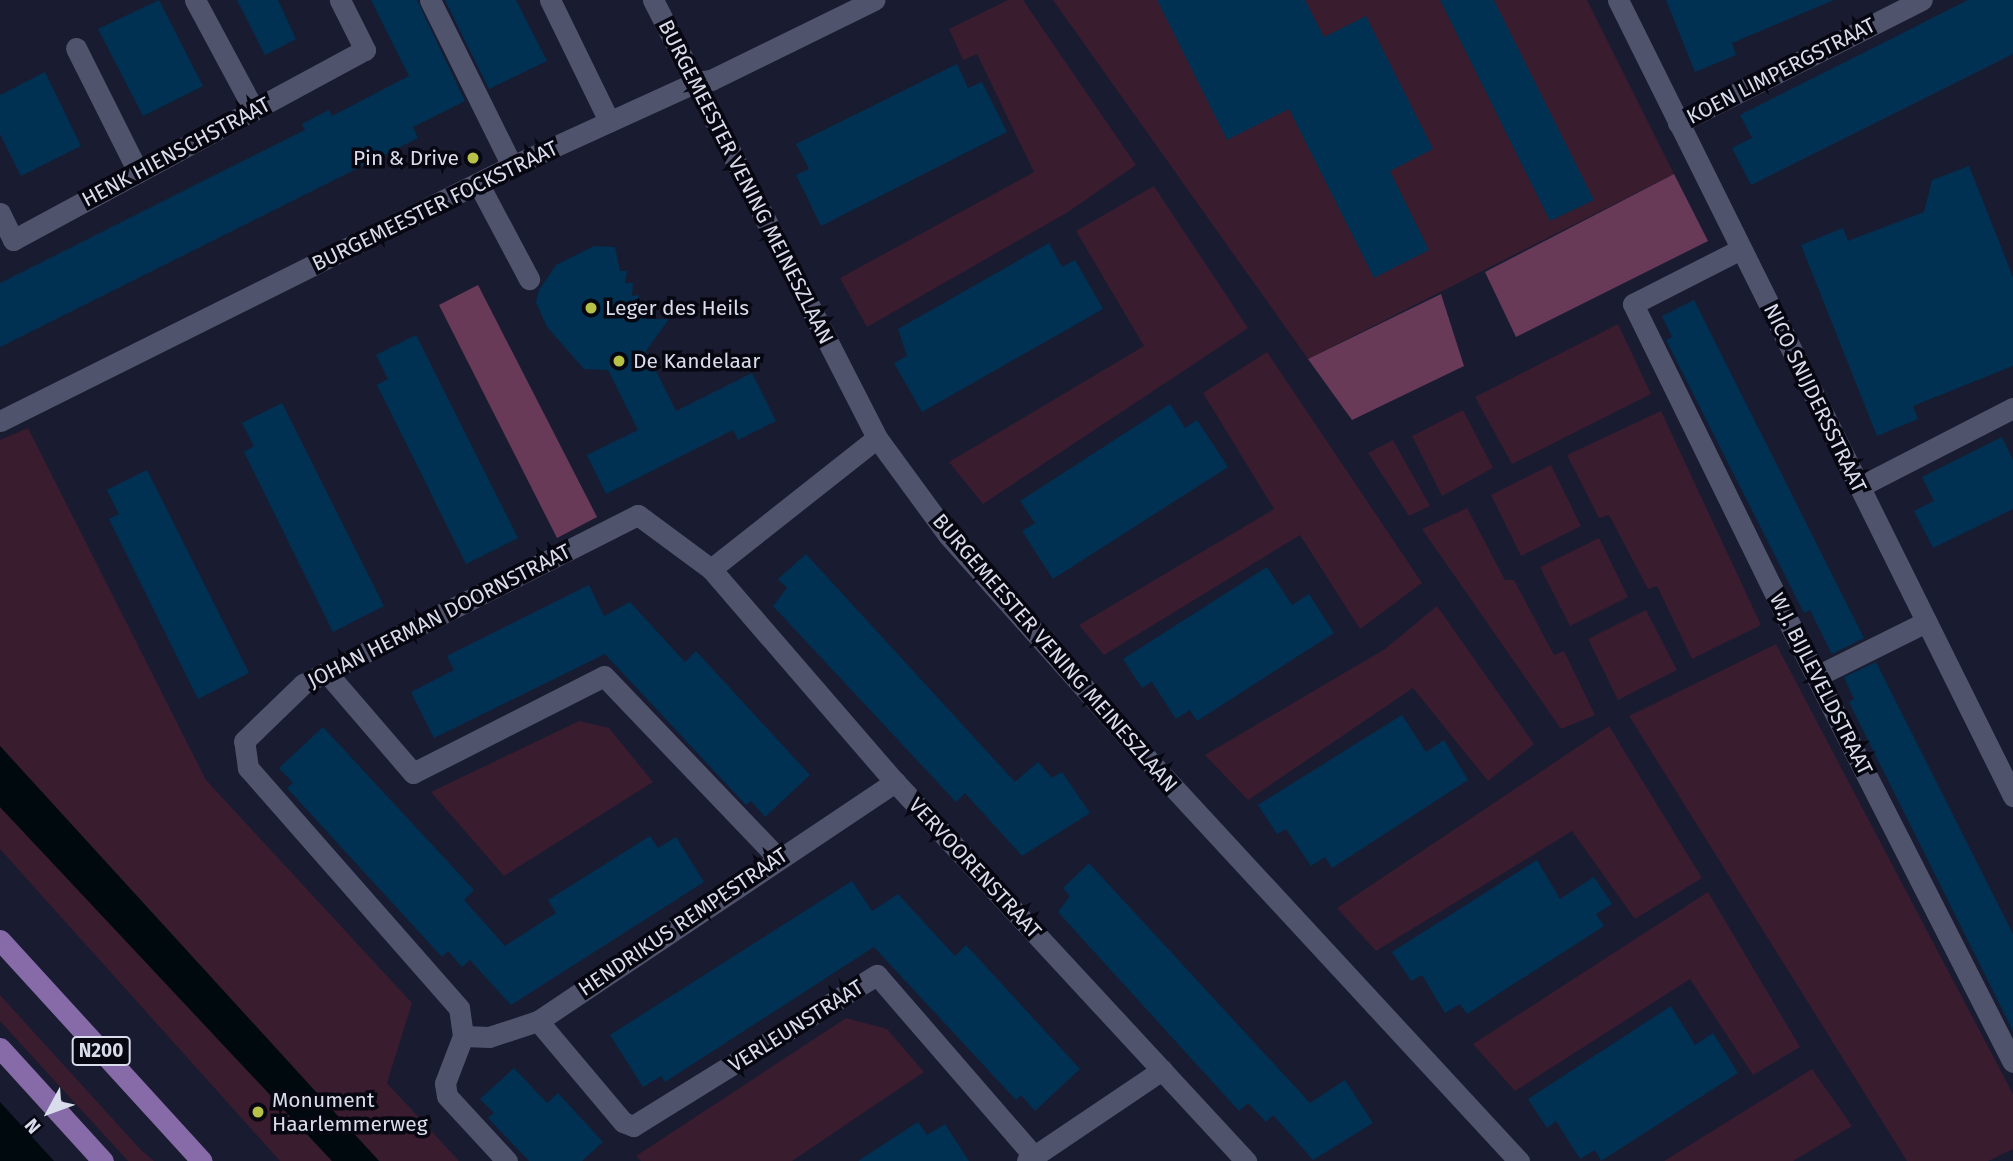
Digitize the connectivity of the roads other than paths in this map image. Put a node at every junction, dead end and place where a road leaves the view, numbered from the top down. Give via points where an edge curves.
1 (195, 0) edge
2 (340, 0) edge
3 (430, 0) edge
4 (550, 0) edge
5 (653, 0) edge
6 (874, 0) edge
7 (1618, 0) edge
8 (1922, 0) edge
9 (76, 48) dead end
10 (696, 82) junction
11 (254, 110) junction
12 (609, 121) junction
13 (1678, 123) junction
14 (512, 166) junction
15 (138, 172) junction
16 (478, 183) junction
17 (0, 214) edge
18 (1741, 249) junction
19 (528, 279) dead end
20 (2013, 408) edge
21 (0, 421) edge
22 (877, 438) junction
23 (1859, 487) junction
24 (710, 569) junction
25 (1926, 622) junction
26 (327, 673) junction
27 (1817, 676) junction
28 (895, 782) junction
29 (2013, 796) edge
30 (777, 857) junction
31 (0, 940) edge
32 (538, 1021) junction
33 (463, 1036) junction
34 (0, 1048) edge
35 (2013, 1062) edge
36 (1162, 1070) junction
37 (1031, 1159) edge
38 (103, 1161) edge
39 (202, 1161) edge
40 (508, 1161) edge
41 (1246, 1161) edge
42 (1519, 1161) edge

1 - 11 street
2 - 11 street, HENK HIENSCHSTRAAT via 365,50
3 - 14 street
4 - 12 street
5 - 10 street, BURGEMEESTER VENING MEINESZLAAN
6 - 10 street, BURGEMEESTER FOCKSTRAAT via 711,80
7 - 13 street, NICO SNIJDERSSTRAAT
8 - 13 street, KOEN LIMPERGSTRAAT
9 - 15 street
10 - 12 street, BURGEMEESTER FOCKSTRAAT
10 - 22 street, BURGEMEESTER VENING MEINESZLAAN
11 - 15 street, HENK HIENSCHSTRAAT
12 - 14 street, BURGEMEESTER FOCKSTRAAT
13 - 18 street, NICO SNIJDERSSTRAAT
14 - 16 street, BURGEMEESTER FOCKSTRAAT
15 - 17 street, HENK HIENSCHSTRAAT via 13,240
16 - 19 street
16 - 21 street, BURGEMEESTER FOCKSTRAAT
18 - 23 street, NICO SNIJDERSSTRAAT
18 - 27 street, W.J. BIJLEVELDSTRAAT via 1633,304
20 - 23 street
22 - 24 street
22 - 42 street, BURGEMEESTER VENING MEINESZLAAN via 948,535 1162,775
23 - 25 street, NICO SNIJDERSSTRAAT
24 - 26 street, JOHAN HERMAN DOORNSTRAAT via 638,515
24 - 28 street, VERVOORENSTRAAT
25 - 27 street
25 - 29 street, NICO SNIJDERSSTRAAT
26 - 30 street via 413,773 604,676
26 - 33 street, JOHAN HERMAN DOORNSTRAAT via 303,684 244,741 248,768 459,1008
27 - 35 street, W.J. BIJLEVELDSTRAAT
28 - 30 street, HENDRIKUS REMPESTRAAT
28 - 36 street, VERVOORENSTRAAT
30 - 32 street, HENDRIKUS REMPESTRAAT
31 - 39 main road, N200
32 - 33 street, HENDRIKUS REMPESTRAAT via 489,1037
32 - 37 street, VERLEUNSTRAAT via 623,1122 633,1126 877,975
33 - 40 street via 445,1083 447,1096
34 - 38 main road
36 - 37 street
36 - 41 street, VERVOORENSTRAAT

